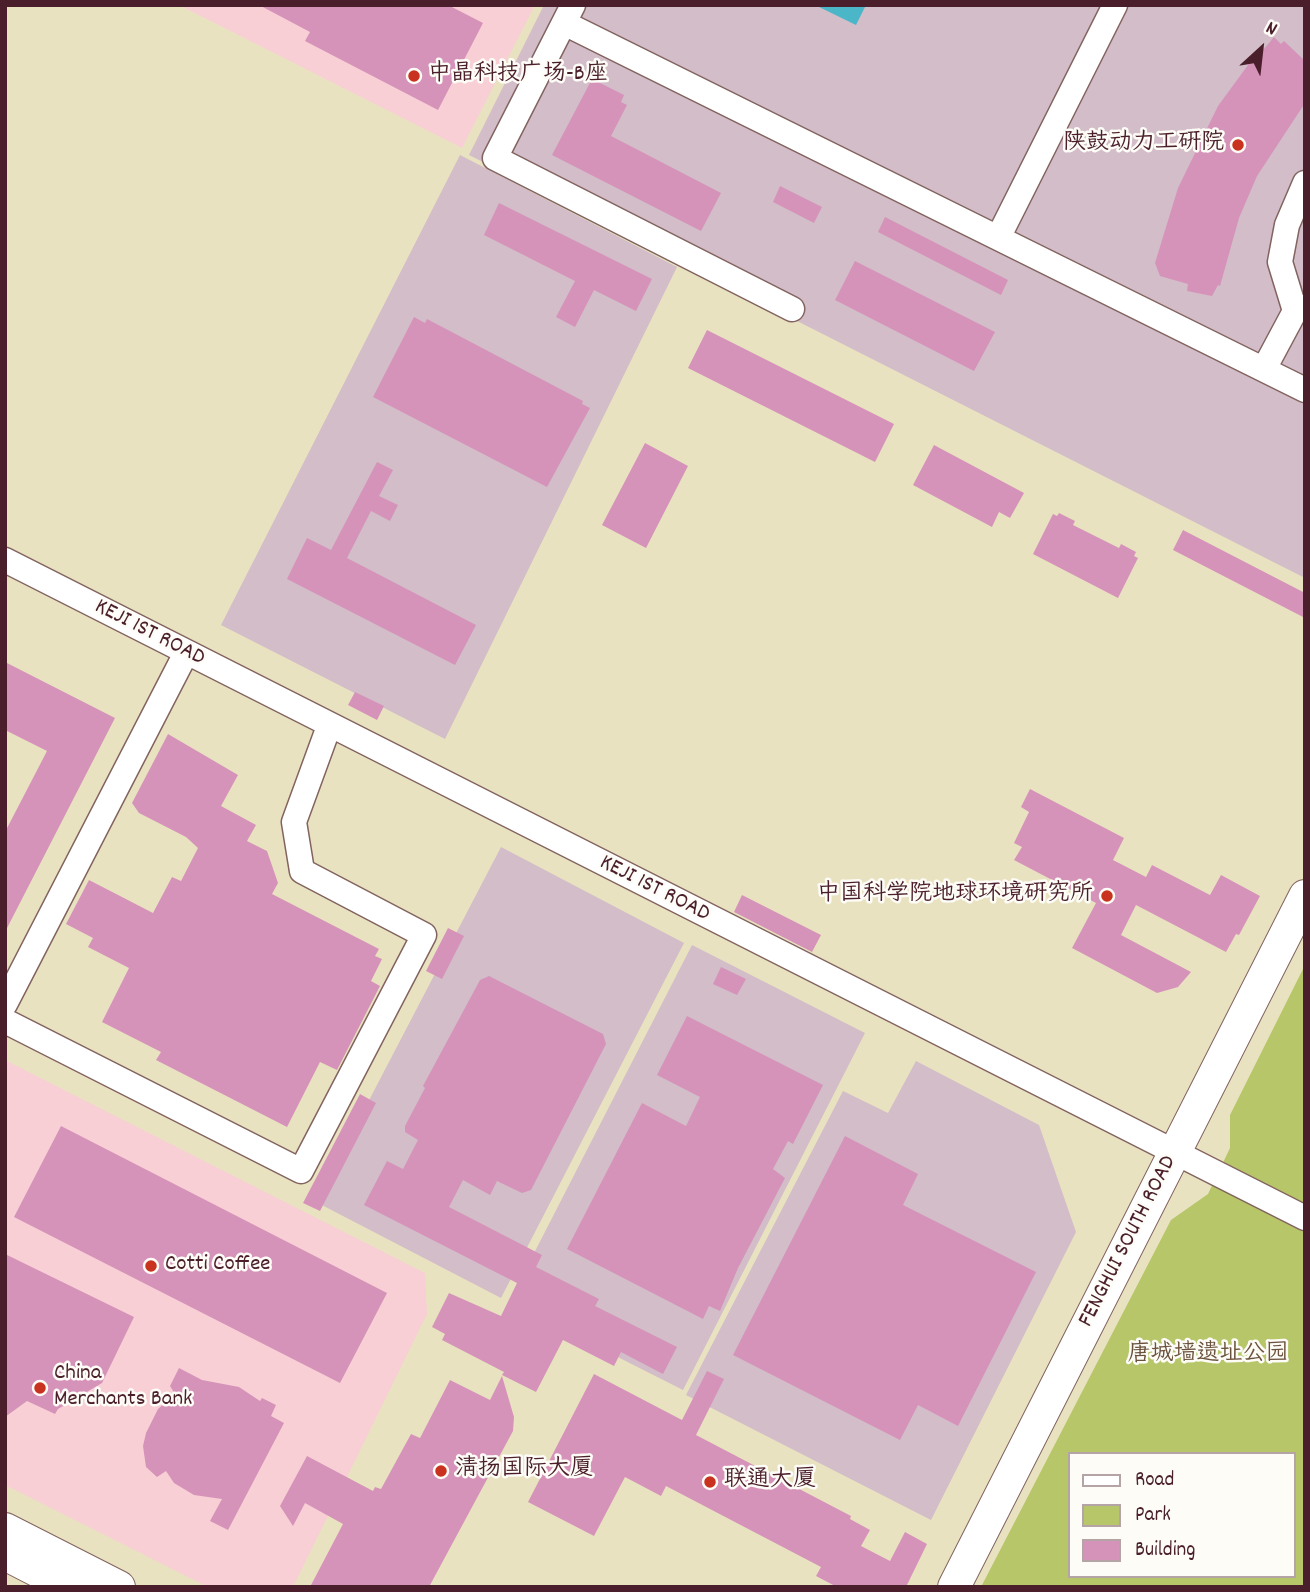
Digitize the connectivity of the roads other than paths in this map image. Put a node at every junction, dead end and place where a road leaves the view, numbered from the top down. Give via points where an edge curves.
1 (1115, 5) edge
2 (569, 14) edge
3 (1305, 183) edge
4 (999, 236) junction
5 (792, 309) dead end
6 (1300, 309) edge
7 (1264, 369) junction
8 (1305, 390) edge
9 (5, 560) edge
10 (186, 653) junction
11 (329, 726) junction
12 (1305, 896) edge
13 (5, 1004) edge
14 (5, 1021) edge
15 (1174, 1153) junction
16 (1305, 1218) edge
17 (5, 1529) edge
18 (5, 1554) edge
19 (69, 1587) edge
20 (119, 1587) edge
21 (954, 1587) edge

1 - 4 street
2 - 4 street
2 - 5 street via 495,158
3 - 6 street via 1287,225 1280,262
4 - 7 street
6 - 7 street
7 - 8 street
9 - 10 street, KEJI 1ST ROAD
10 - 11 street, KEJI 1ST ROAD
10 - 13 street
11 - 14 street via 294,822 302,871 424,935 302,1171
11 - 15 street, KEJI 1ST ROAD
12 - 15 main road, FENGHUI SOUTH ROAD
15 - 16 street, KEJI 1ST ROAD
15 - 21 main road, FENGHUI SOUTH ROAD
17 - 20 main road
18 - 19 main road

